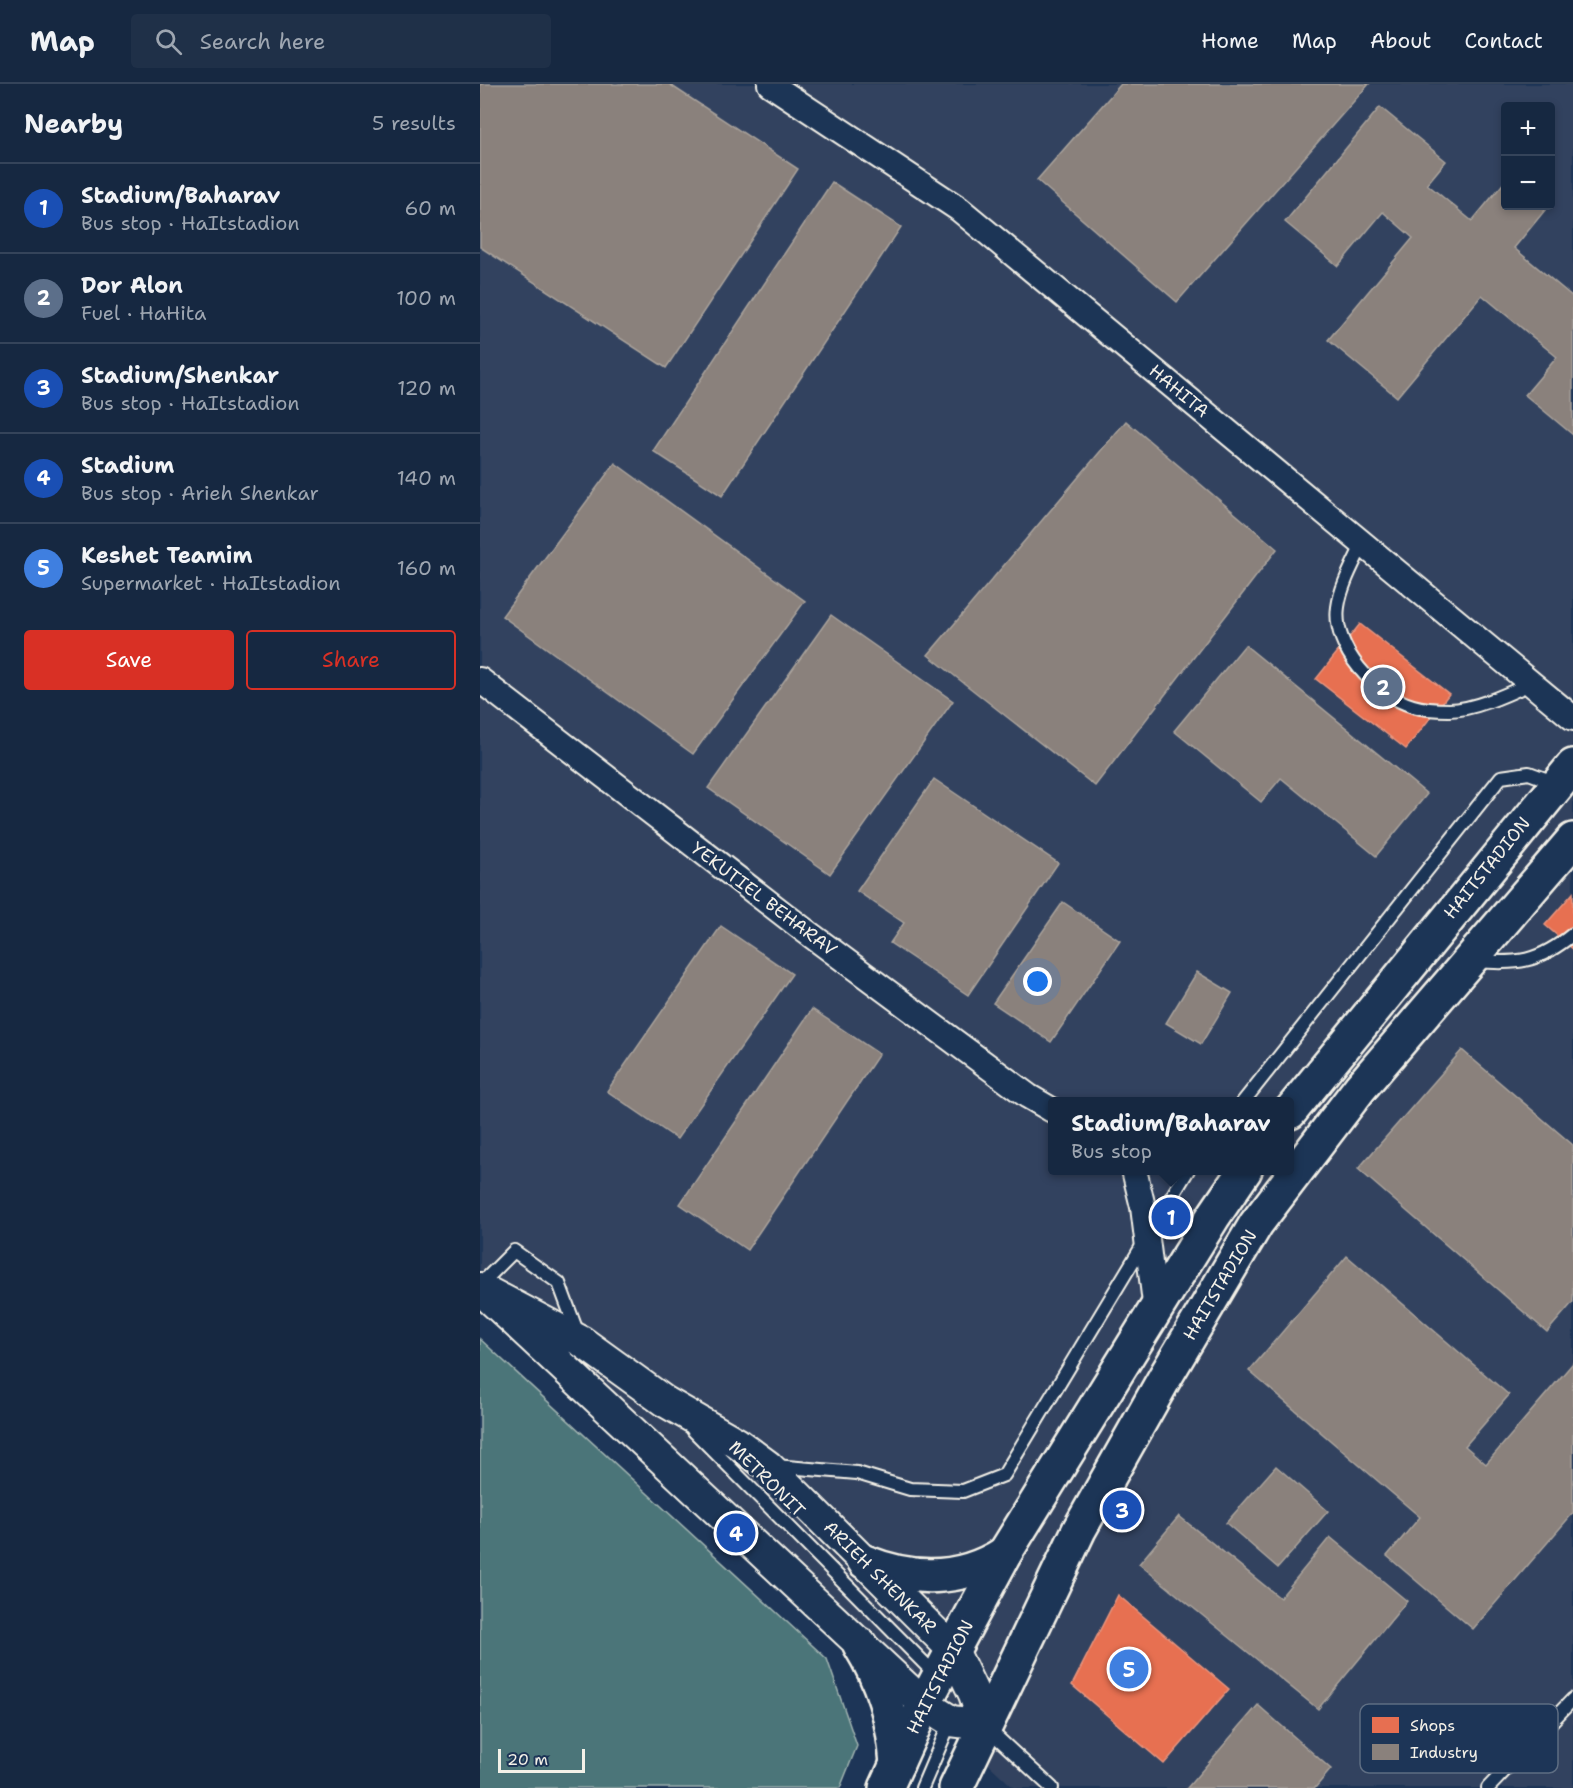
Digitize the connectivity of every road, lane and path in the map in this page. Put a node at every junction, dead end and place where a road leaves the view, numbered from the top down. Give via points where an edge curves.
1 (770, 84) edge
2 (1363, 543) junction
3 (480, 680) edge
4 (1532, 683) junction
5 (1570, 710) edge
6 (1565, 775) edge
7 (1573, 840) edge
8 (1573, 934) edge
9 (1469, 961) junction
10 (1246, 1097) edge
11 (1048, 1107) edge
12 (1294, 1107) edge
13 (1294, 1174) edge
14 (1135, 1175) edge
15 (1185, 1175) edge
16 (1242, 1175) edge
17 (1293, 1175) edge
18 (1147, 1238) junction
19 (480, 1287) edge
20 (1156, 1311) junction
21 (581, 1341) junction
22 (664, 1401) junction
23 (768, 1466) junction
24 (1005, 1552) junction
25 (865, 1562) junction
26 (860, 1645) junction
27 (942, 1688) junction
28 (1573, 1699) edge
29 (1558, 1715) edge
30 (984, 1725) junction
31 (1502, 1773) edge
32 (892, 1776) edge
33 (922, 1788) edge
34 (956, 1788) edge
35 (1052, 1788) edge
36 (1488, 1788) edge

1 - 2 street, HAHITA via 959,209
2 - 4 street, HAHITA
2 - 4 lane via 1337,608 1340,633 1352,663 1385,690 1412,705 1452,710 1504,696
3 - 11 street, YEKUTIEL BEHARAV via 804,930
4 - 5 street, HAHITA
6 - 10 lane via 1529,773 1501,777
6 - 12 main road, HAITSTADION
7 - 9 main road, HAITSTADION
8 - 9 lane via 1550,953 1508,964
9 - 13 main road, HAITSTADION via 1360,1088
14 - 18 street
15 - 18 lane
16 - 20 main road, HAITSTADION
17 - 30 main road, HAITSTADION via 1256,1224 1079,1530
18 - 20 street
18 - 23 lane via 1004,1475 963,1491 910,1489 857,1473
19 - 21 street, ARIEH SHENKAR
19 - 21 lane via 514,1251 559,1283
19 - 26 street, ARIEH SHENKAR
20 - 24 main road, HAITSTADION
21 - 22 street, ARIEH SHENKAR
22 - 23 street, ARIEH SHENKAR via 737,1443
22 - 27 lane, METRONIT
23 - 25 street, ARIEH SHENKAR
24 - 25 main road via 967,1571 939,1576 892,1572
24 - 27 main road, HAITSTADION
25 - 27 street, ARIEH SHENKAR
26 - 27 street, ARIEH SHENKAR
26 - 32 main road via 885,1698
27 - 30 street
27 - 30 street, ARIEH SHENKAR via 974,1694
27 - 32 main road, HAITSTADION
27 - 33 lane
28 - 29 lane
30 - 34 main road, HAITSTADION
30 - 35 lane
31 - 36 lane

